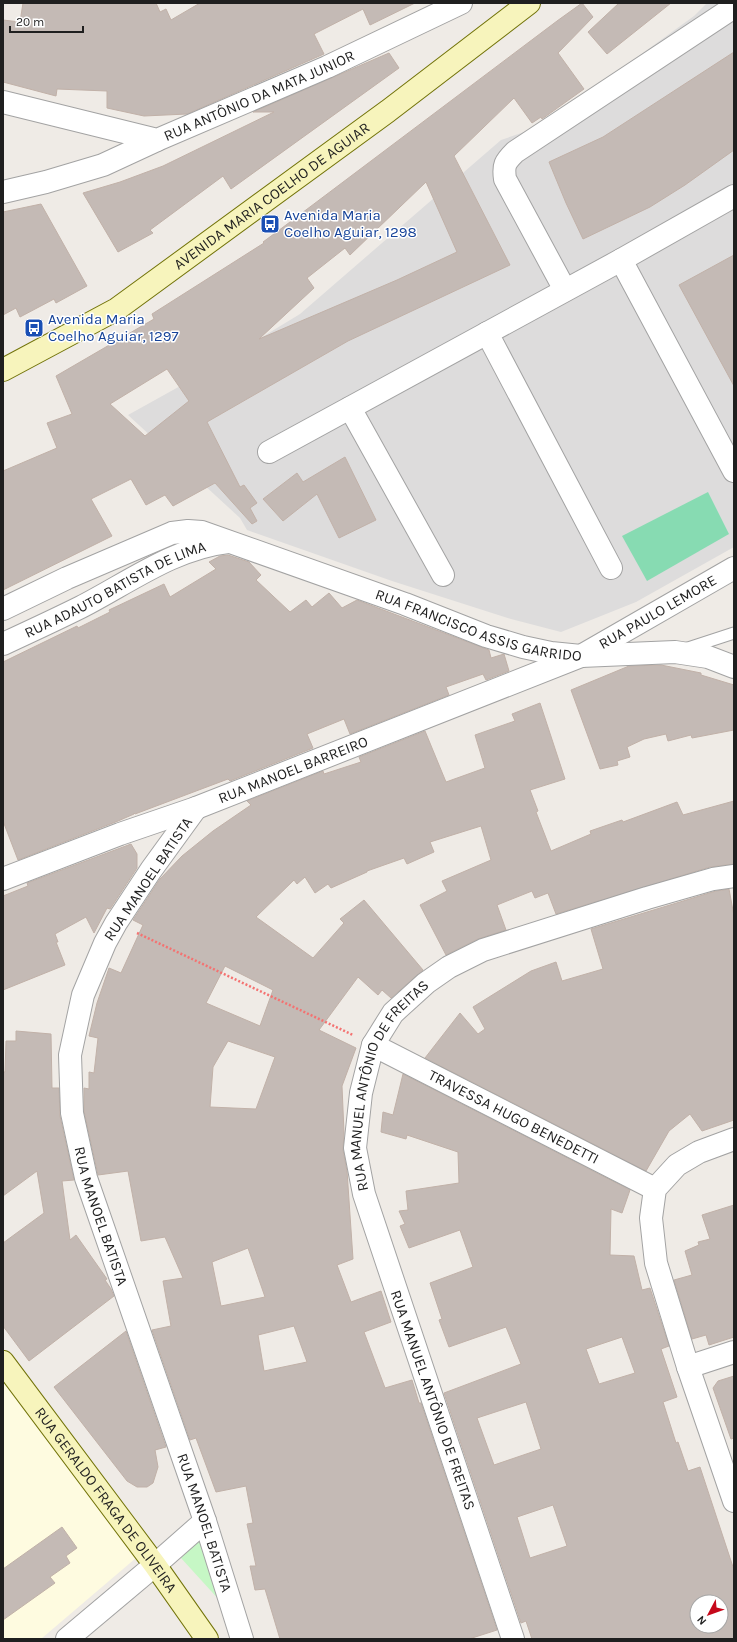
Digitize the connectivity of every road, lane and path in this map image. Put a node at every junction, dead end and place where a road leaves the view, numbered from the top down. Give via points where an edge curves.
1 (461, 3) edge
2 (529, 3) edge
3 (731, 9) dead end
4 (3, 102) edge
5 (158, 140) junction
6 (3, 192) edge
7 (734, 196) edge
8 (621, 260) junction
9 (565, 290) junction
10 (487, 333) junction
11 (3, 370) edge
12 (350, 408) junction
13 (269, 452) dead end
14 (734, 472) edge
15 (229, 542) junction
16 (611, 568) dead end
17 (734, 568) edge
18 (443, 575) dead end
19 (3, 609) edge
20 (734, 633) edge
21 (3, 644) edge
22 (675, 652) junction
23 (582, 656) junction
24 (734, 667) edge
25 (196, 808) junction
26 (734, 876) edge
27 (3, 879) edge
28 (116, 923) junction
29 (373, 1045) junction
30 (734, 1139) edge
31 (655, 1189) junction
32 (734, 1352) edge
33 (3, 1362) edge
34 (688, 1367) junction
35 (734, 1501) edge
36 (205, 1521) junction
37 (155, 1565) junction
38 (67, 1639) edge
39 (207, 1639) edge
40 (242, 1639) edge
41 (513, 1639) edge

1 - 5 street, RUA ANTÔNIO DA MATA JUNIOR via 327,67
2 - 11 main road, AVENIDA MARIA COELHO DE AGUIAR via 388,112 117,309
3 - 9 street via 521,148 507,160 504,169 505,179
4 - 5 street, RUA ANTÔNIO DA MATA JUNIOR
5 - 6 street via 102,165
7 - 8 street
8 - 9 street
8 - 14 street
9 - 10 street
10 - 12 street
10 - 16 street
12 - 13 street
12 - 18 street
15 - 19 street, RUA FRANCISCO ASSIS GARRIDO via 202,532 172,534 67,578
15 - 21 street, RUA ADAUTO BATISTA DE LIMA via 210,544 157,565 80,607
15 - 23 street, RUA FRANCISCO ASSIS GARRIDO via 405,604 486,636 551,653
17 - 23 street, RUA PAULO LEMORE
20 - 22 lane
22 - 23 street, RUA FRANCISCO ASSIS GARRIDO
22 - 24 street, RUA FRANCISCO ASSIS GARRIDO via 708,657
23 - 25 street, RUA MANOEL BARREIRO
25 - 27 street, RUA MANOEL BARREIRO
25 - 28 street, RUA MANOEL BATISTA
26 - 29 street, RUA MANUEL ANTÔNIO DE FREITAS via 713,879 654,896 483,950 426,983 393,1013
28 - 29 path
28 - 36 street, RUA MANOEL BATISTA via 105,943 82,1003 70,1055 72,1114 86,1178
29 - 31 street, TRAVESSA HUGO BENEDETTI
29 - 41 street, RUA MANUEL ANTÔNIO DE FREITAS via 361,1093 355,1148 364,1194
30 - 31 street via 699,1152 676,1165
31 - 34 street via 651,1218 656,1263
32 - 34 street
33 - 37 main road, RUA GERALDO FRAGA DE OLIVEIRA
34 - 35 street
36 - 37 street
36 - 40 street, RUA MANOEL BATISTA
37 - 38 street
37 - 39 main road, RUA GERALDO FRAGA DE OLIVEIRA

